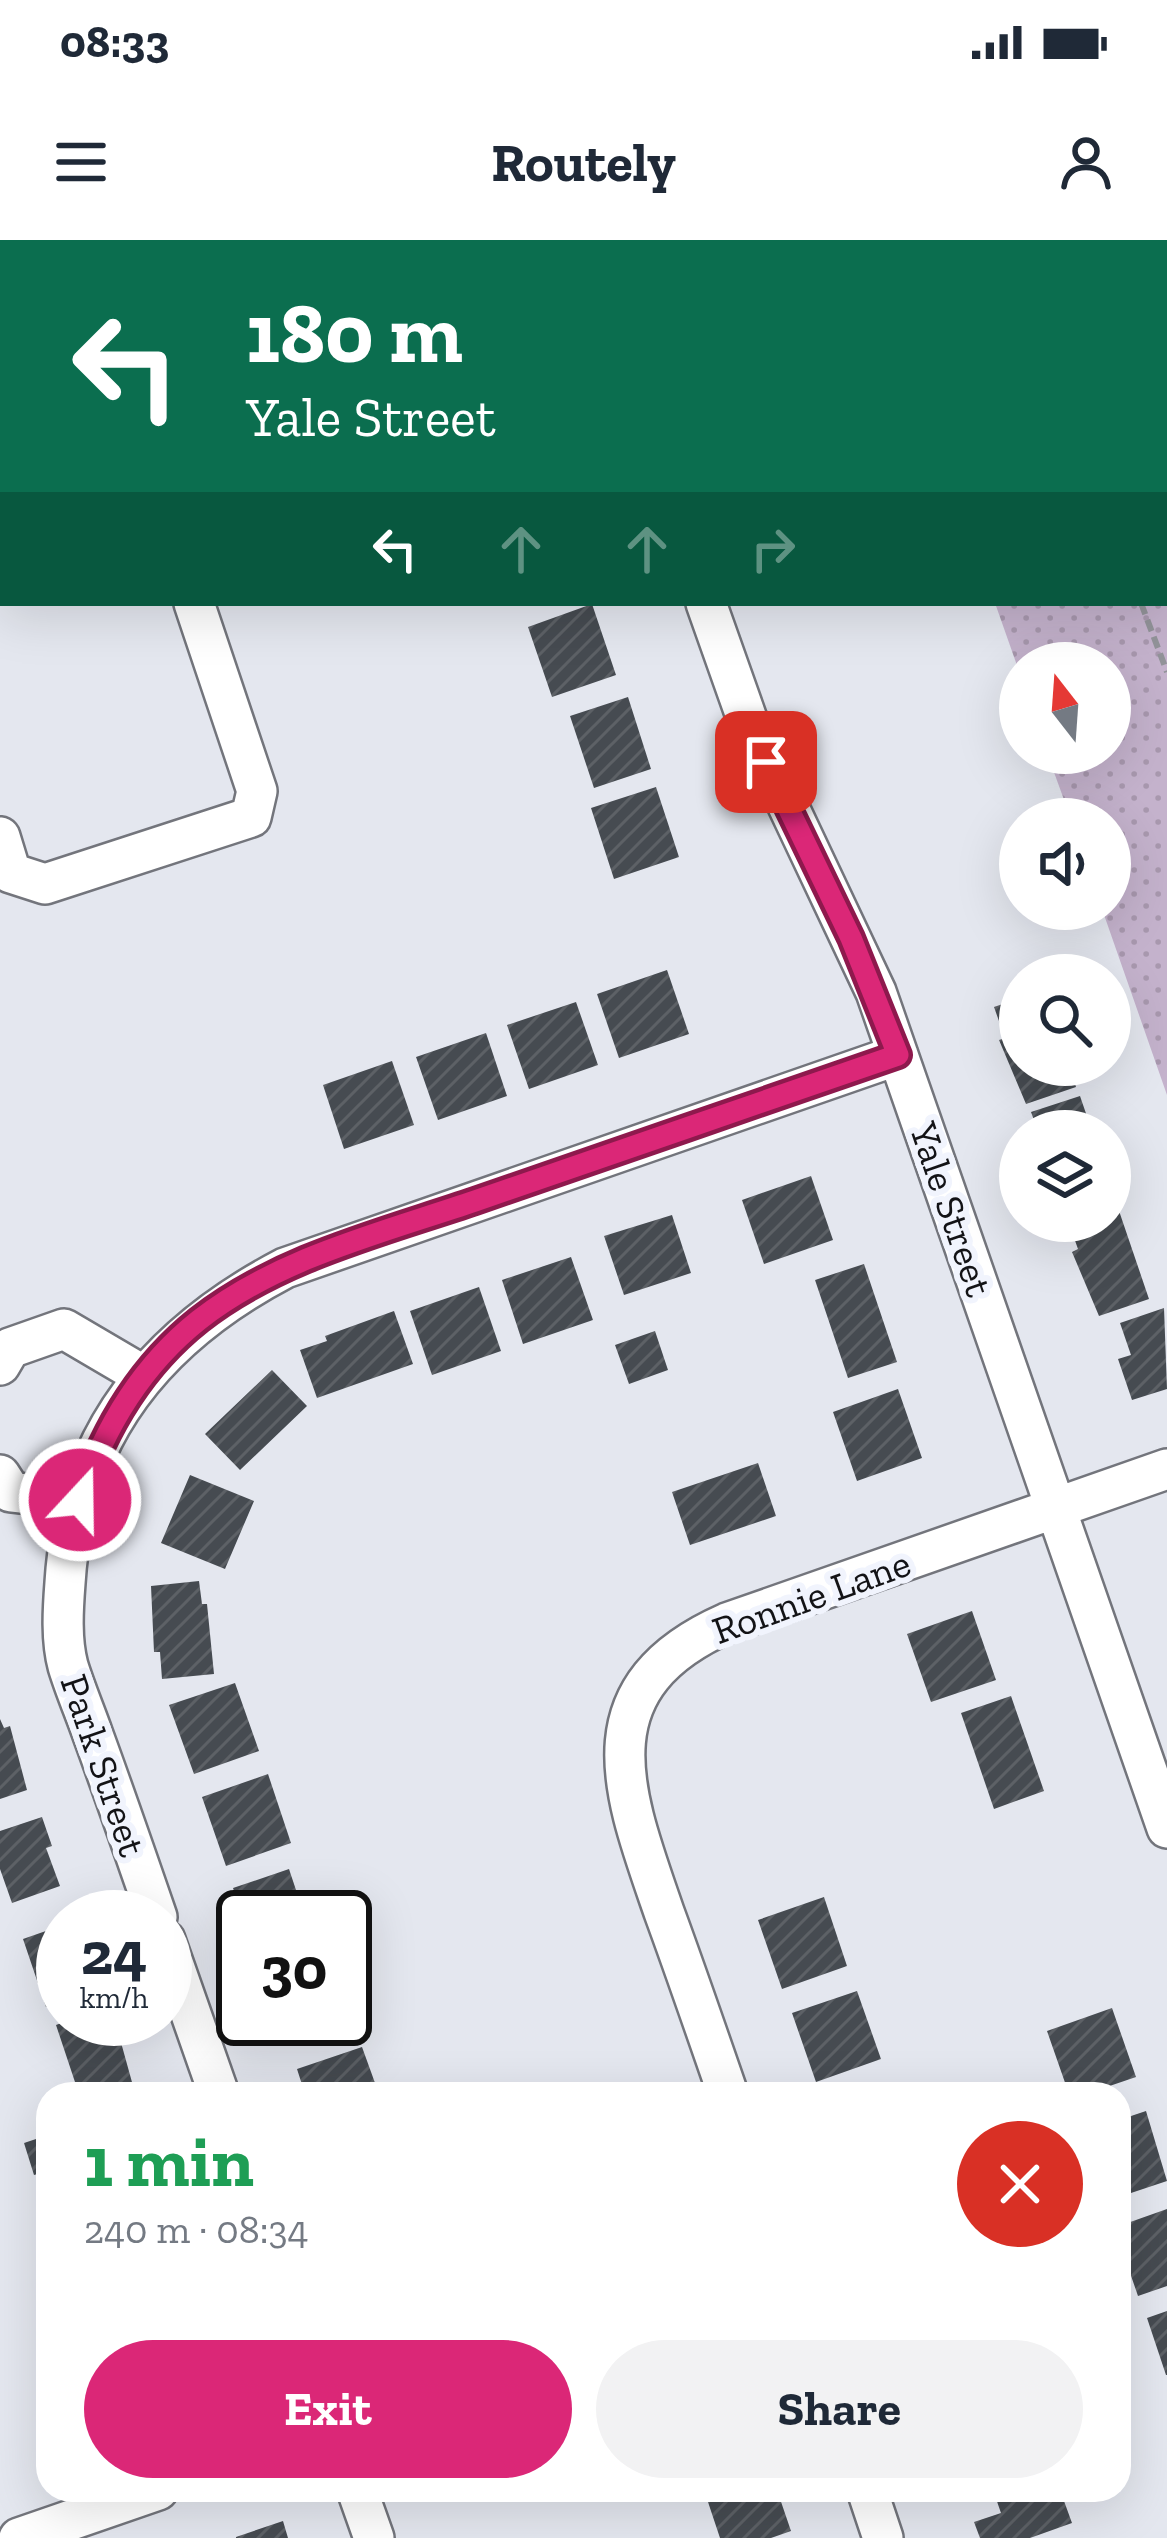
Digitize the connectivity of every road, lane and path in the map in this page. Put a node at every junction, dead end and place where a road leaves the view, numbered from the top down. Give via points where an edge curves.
1 (195, 606) edge
2 (707, 606) edge
3 (1142, 606) edge
4 (1167, 673) edge
5 (0, 837) edge
6 (898, 1055) junction
7 (0, 1365) edge
8 (144, 1376) junction
9 (1167, 1469) edge
10 (0, 1475) edge
11 (80, 1500) junction
12 (1056, 1507) junction
13 (1167, 1828) edge
14 (147, 1890) edge
15 (192, 2017) edge
16 (215, 2082) edge
17 (724, 2082) edge
18 (123, 2502) edge
19 (361, 2502) edge
20 (871, 2502) edge
21 (19, 2538) edge
22 (374, 2538) edge
23 (884, 2538) edge

1 - 5 street via 257,791 251,818 45,884 11,873
2 - 6 street, Yale Street via 747,719
3 - 4 path
6 - 8 street, Park Street via 285,1268 198,1321
6 - 12 street, Yale Street
7 - 8 street via 10,1348 64,1329
8 - 11 street, Park Street via 102,1441
9 - 12 street, Ronnie Lane
10 - 11 street via 11,1492
11 - 14 street, Park Street via 66,1562 67,1663
12 - 13 street, Yale Street
12 - 17 street, Ronnie Lane via 705,1632 677,1651 636,1703 623,1750 629,1809
15 - 16 street
18 - 21 street
19 - 22 street
20 - 23 street

